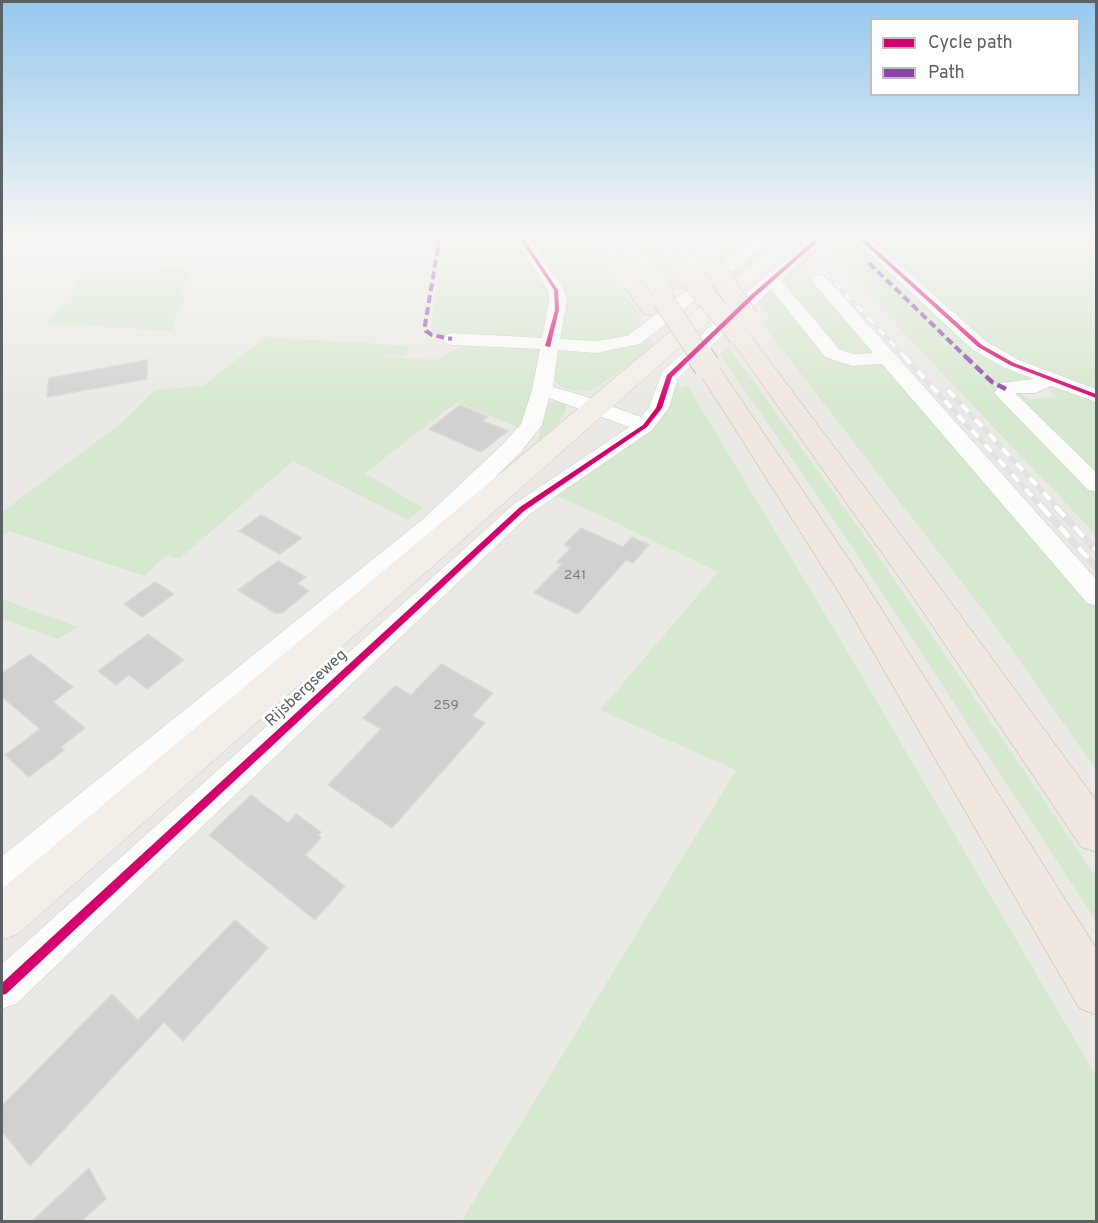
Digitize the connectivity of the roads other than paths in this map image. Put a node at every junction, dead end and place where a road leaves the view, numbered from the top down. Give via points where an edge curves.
1 (556, 293) edge
2 (647, 293) edge
3 (651, 293) edge
4 (689, 293) edge
5 (706, 293) edge
6 (727, 293) edge
7 (729, 293) edge
8 (759, 293) edge
9 (784, 293) edge
10 (831, 293) edge
11 (921, 293) edge
12 (658, 305) junction
13 (746, 330) junction
14 (452, 339) dead end
15 (548, 346) junction
16 (889, 358) junction
17 (1048, 379) junction
18 (542, 390) junction
19 (1096, 396) edge
20 (596, 407) junction
21 (645, 426) junction
22 (1096, 485) edge
23 (1096, 596) edge
24 (1096, 833) edge
25 (2, 878) edge
26 (2, 918) edge
27 (2, 990) edge
28 (1096, 991) edge

1 - 15 street
2 - 12 highway
3 - 12 highway
4 - 15 street via 633,340 596,347
5 - 13 highway, bridge
6 - 13 highway, bridge
7 - 20 main road, Rijsbergseweg
8 - 21 street via 669,376 659,408
9 - 16 street via 832,353 852,360
10 - 16 street
11 - 17 street via 980,346
12 - 28 highway, bridge via 707,366 852,588
13 - 24 highway via 761,365
14 - 15 street
15 - 18 street
16 - 23 street
17 - 19 street
17 - 22 street via 1035,387 1008,387 1004,393
18 - 20 street
18 - 25 street via 531,425 432,525
20 - 21 street
20 - 26 main road, Rijsbergseweg
21 - 27 street, Rijsbergseweg via 522,509

